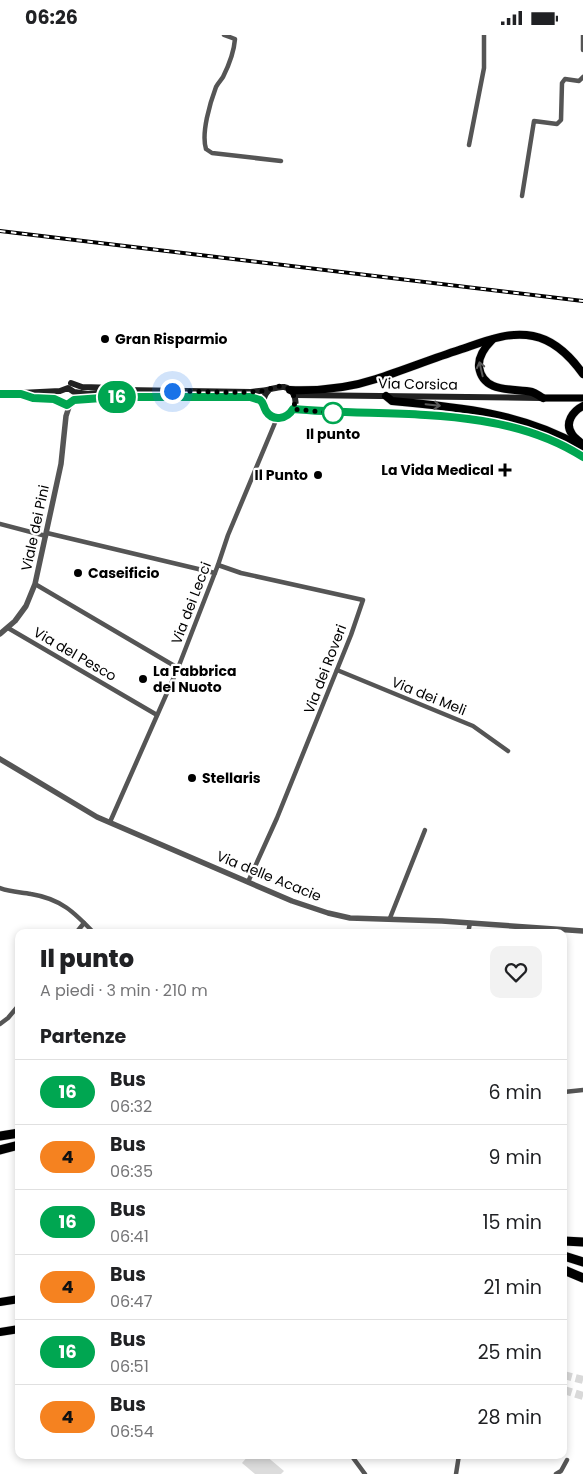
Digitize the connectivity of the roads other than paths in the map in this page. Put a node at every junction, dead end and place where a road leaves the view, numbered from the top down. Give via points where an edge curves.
1 (224, 35) edge
2 (484, 35) edge
3 (583, 35) edge
4 (583, 50) edge
5 (583, 77) edge
6 (469, 145) dead end
7 (281, 161) dead end
8 (522, 196) dead end
9 (494, 339) junction
10 (583, 374) edge
11 (71, 383) dead end
12 (124, 390) junction
13 (269, 390) junction
14 (60, 391) junction
15 (74, 392) junction
16 (0, 393) edge
17 (292, 393) junction
18 (21, 394) junction
19 (386, 396) junction
20 (543, 397) junction
21 (583, 398) edge
22 (59, 401) junction
23 (72, 402) junction
24 (263, 402) junction
25 (583, 406) edge
26 (293, 409) junction
27 (66, 416) junction
28 (277, 418) junction
29 (583, 447) edge
30 (583, 457) edge
31 (0, 524) edge
32 (46, 534) junction
33 (218, 565) junction
34 (215, 573) junction
35 (35, 584) junction
36 (8, 628) junction
37 (0, 634) edge
38 (178, 668) junction
39 (337, 670) junction
40 (157, 715) junction
41 (508, 751) dead end
42 (0, 759) edge
43 (110, 822) junction
44 (425, 830) dead end
45 (248, 882) junction
46 (0, 889) edge
47 (390, 919) junction
48 (84, 923) junction
49 (470, 923) junction
50 (79, 929) edge
51 (90, 929) edge
52 (469, 929) edge
53 (555, 929) edge
54 (567, 930) edge
55 (583, 931) edge
56 (15, 1010) edge
57 (0, 1024) edge
58 (583, 1090) edge
59 (567, 1092) edge
60 (15, 1134) edge
61 (0, 1136) edge
62 (15, 1146) edge
63 (0, 1150) edge
64 (567, 1241) edge
65 (583, 1242) edge
66 (567, 1256) edge
67 (583, 1262) edge
68 (567, 1270) edge
69 (567, 1270) edge
70 (583, 1274) edge
71 (583, 1278) edge
72 (15, 1300) edge
73 (0, 1302) edge
74 (15, 1330) edge
75 (0, 1332) edge
76 (354, 1459) edge
77 (458, 1459) edge
78 (567, 1460) dead end
79 (365, 1474) edge
80 (456, 1474) edge
81 (556, 1474) edge

1 - 7 street via 235,39 234,50 216,87 203,140 206,149 212,153
2 - 6 street via 484,68
3 - 4 street
5 - 8 street via 579,81 565,79 562,83 561,120 557,124 534,121
9 - 10 highway via 516,334 544,339 564,352
9 - 17 highway via 359,384
20 -> 9 highway via 534,392 499,388 484,378 479,361 484,349
11 - 12 main road via 82,387
12 - 13 main road, Via Corsica
12 - 15 main road, Via Corsica via 95,394
13 - 17 main road, Via Corsica via 281,386
13 - 24 main road
14 - 15 main road, Via Corsica via 68,388
14 - 18 main road, Via Corsica
14 - 22 main road
15 - 23 main road
16 - 18 main road, Via Corsica
17 - 19 main road, Via Corsica
17 - 26 main road
18 - 22 main road, Via Corsica
19 - 20 main road, Via Corsica
19 -> 29 highway via 392,401 509,417 537,425
20 - 21 main road
22 - 23 main road, Via Corsica via 63,405
22 - 27 street, Viale dei Pini
23 - 24 main road, Via Corsica via 116,397 242,397
23 - 27 street, Viale dei Pini
24 - 28 main road via 266,411
25 - 29 highway via 574,412 569,427
26 - 28 main road via 287,416
26 - 30 street via 472,419 517,428
27 - 32 street, Viale dei Pini via 63,452
28 - 33 street, Via dei Lecci
31 - 32 street
32 - 34 street
32 - 35 street, Viale dei Pini
33 - 34 street, Via dei Lecci
33 - 39 street, Via dei Roveri via 363,600
34 - 38 street, Via dei Lecci
35 - 36 street, Viale dei Pini via 26,605
35 - 38 street
36 - 37 street, Viale dei Pini
36 - 40 street, Via del Pesco
38 - 40 street, Via dei Lecci
39 - 41 street, Via dei Meli via 474,726
39 - 45 street, Via dei Roveri via 278,818
40 - 43 street, Via dei Lecci
42 - 43 street, Via delle Acacie
43 - 45 street, Via delle Acacie
44 - 47 street
45 - 47 street, Via delle Acacie via 328,913 350,918
46 - 48 street via 58,901
47 - 49 street, Via delle Acacie
48 - 50 street
48 - 51 street
49 - 52 street
49 - 53 street, Via delle Acacie
54 - 55 street, Via delle Acacie
56 - 57 street
58 - 59 street
60 - 61 highway
62 - 63 highway
64 - 65 highway
66 - 67 highway
68 - 70 highway
69 - 71 highway
72 - 73 highway
74 - 75 highway
76 - 79 street
77 - 80 street
78 - 81 street

